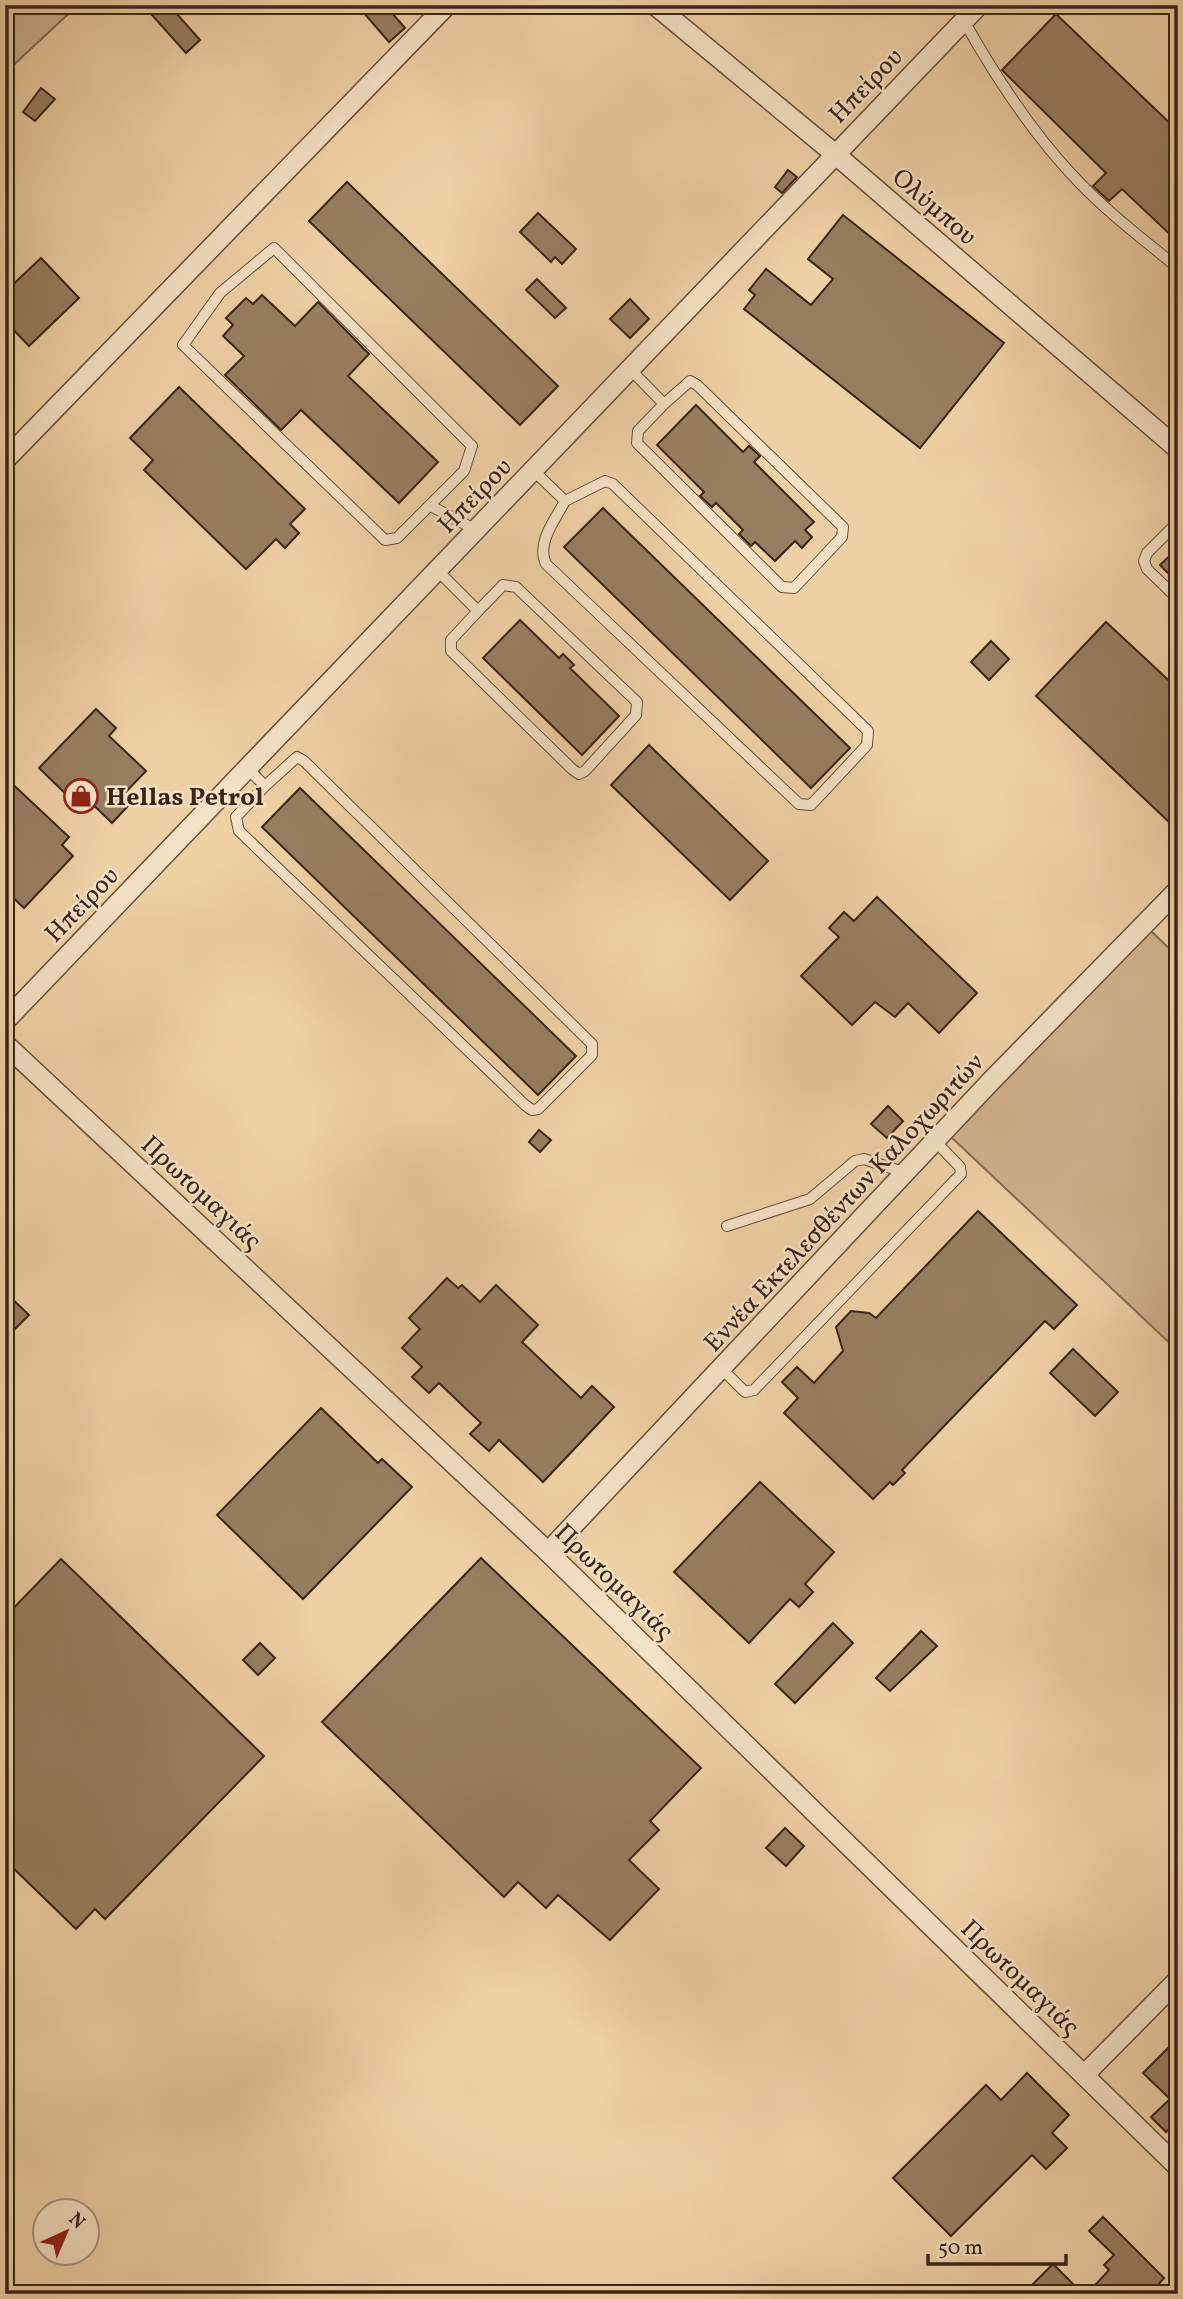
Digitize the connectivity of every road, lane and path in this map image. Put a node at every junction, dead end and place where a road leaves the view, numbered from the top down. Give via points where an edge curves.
1 (447, 5) edge
2 (655, 5) edge
3 (979, 5) edge
4 (964, 20) junction
5 (835, 154) junction
6 (1178, 268) edge
7 (630, 369) junction
8 (664, 404) junction
9 (1178, 449) edge
10 (5, 460) edge
11 (534, 471) junction
12 (565, 501) junction
13 (431, 506) junction
14 (1178, 522) edge
15 (476, 530) junction
16 (438, 570) junction
17 (1178, 599) edge
18 (478, 611) junction
19 (247, 768) junction
20 (265, 786) junction
21 (1178, 890) edge
22 (5, 1021) edge
23 (5, 1044) edge
24 (936, 1142) junction
25 (907, 1173) junction
26 (727, 1226) dead end
27 (722, 1369) junction
28 (548, 1552) junction
29 (1178, 1980) edge
30 (1084, 2076) junction
31 (1178, 2167) edge

1 - 10 street
2 - 5 street, Ολύμπου
3 - 4 street, Ηπείρου
4 - 5 street, Ηπείρου
4 - 6 lane via 995,75 1074,177
5 - 7 street, Ηπείρου
5 - 9 street, Ολύμπου
7 - 8 lane
7 - 11 street, Ηπείρου
8 - 8 lane via 638,431 637,443 782,587 794,588 842,537 843,527 697,385 684,384
11 - 12 lane
11 - 15 street, Ηπείρου
12 - 12 lane via 542,546 545,564 799,804 811,805 867,744 868,731 613,484 605,481
13 - 13 lane via 404,533 385,540 183,345 220,293 274,248 472,446 464,471
13 - 15 lane
14 - 17 lane via 1144,561
15 - 16 street, Ηπείρου
16 - 18 lane
16 - 19 street, Ηπείρου
18 - 18 lane via 452,640 451,651 572,769 579,774 585,771 636,715 637,702 516,587 503,585
19 - 20 lane
19 - 22 street, Ηπείρου
20 - 20 lane via 236,817 239,831 531,1110 538,1109 592,1055 592,1044 304,761 291,759
21 - 24 street, Εννέα Εκτελεσθέντων Καλοχωριτών
23 - 28 street, Πρωτομαγιάς
24 - 25 street, Εννέα Εκτελεσθέντων Καλοχωριτών
24 - 27 lane via 960,1167 961,1174 754,1390 745,1392
25 - 26 lane via 864,1159 855,1161 810,1199
25 - 27 street, Εννέα Εκτελεσθέντων Καλοχωριτών
27 - 28 street, Εννέα Εκτελεσθέντων Καλοχωριτών
28 - 30 street, Πρωτομαγιάς
29 - 30 street
30 - 31 street, Πρωτομαγιάς

